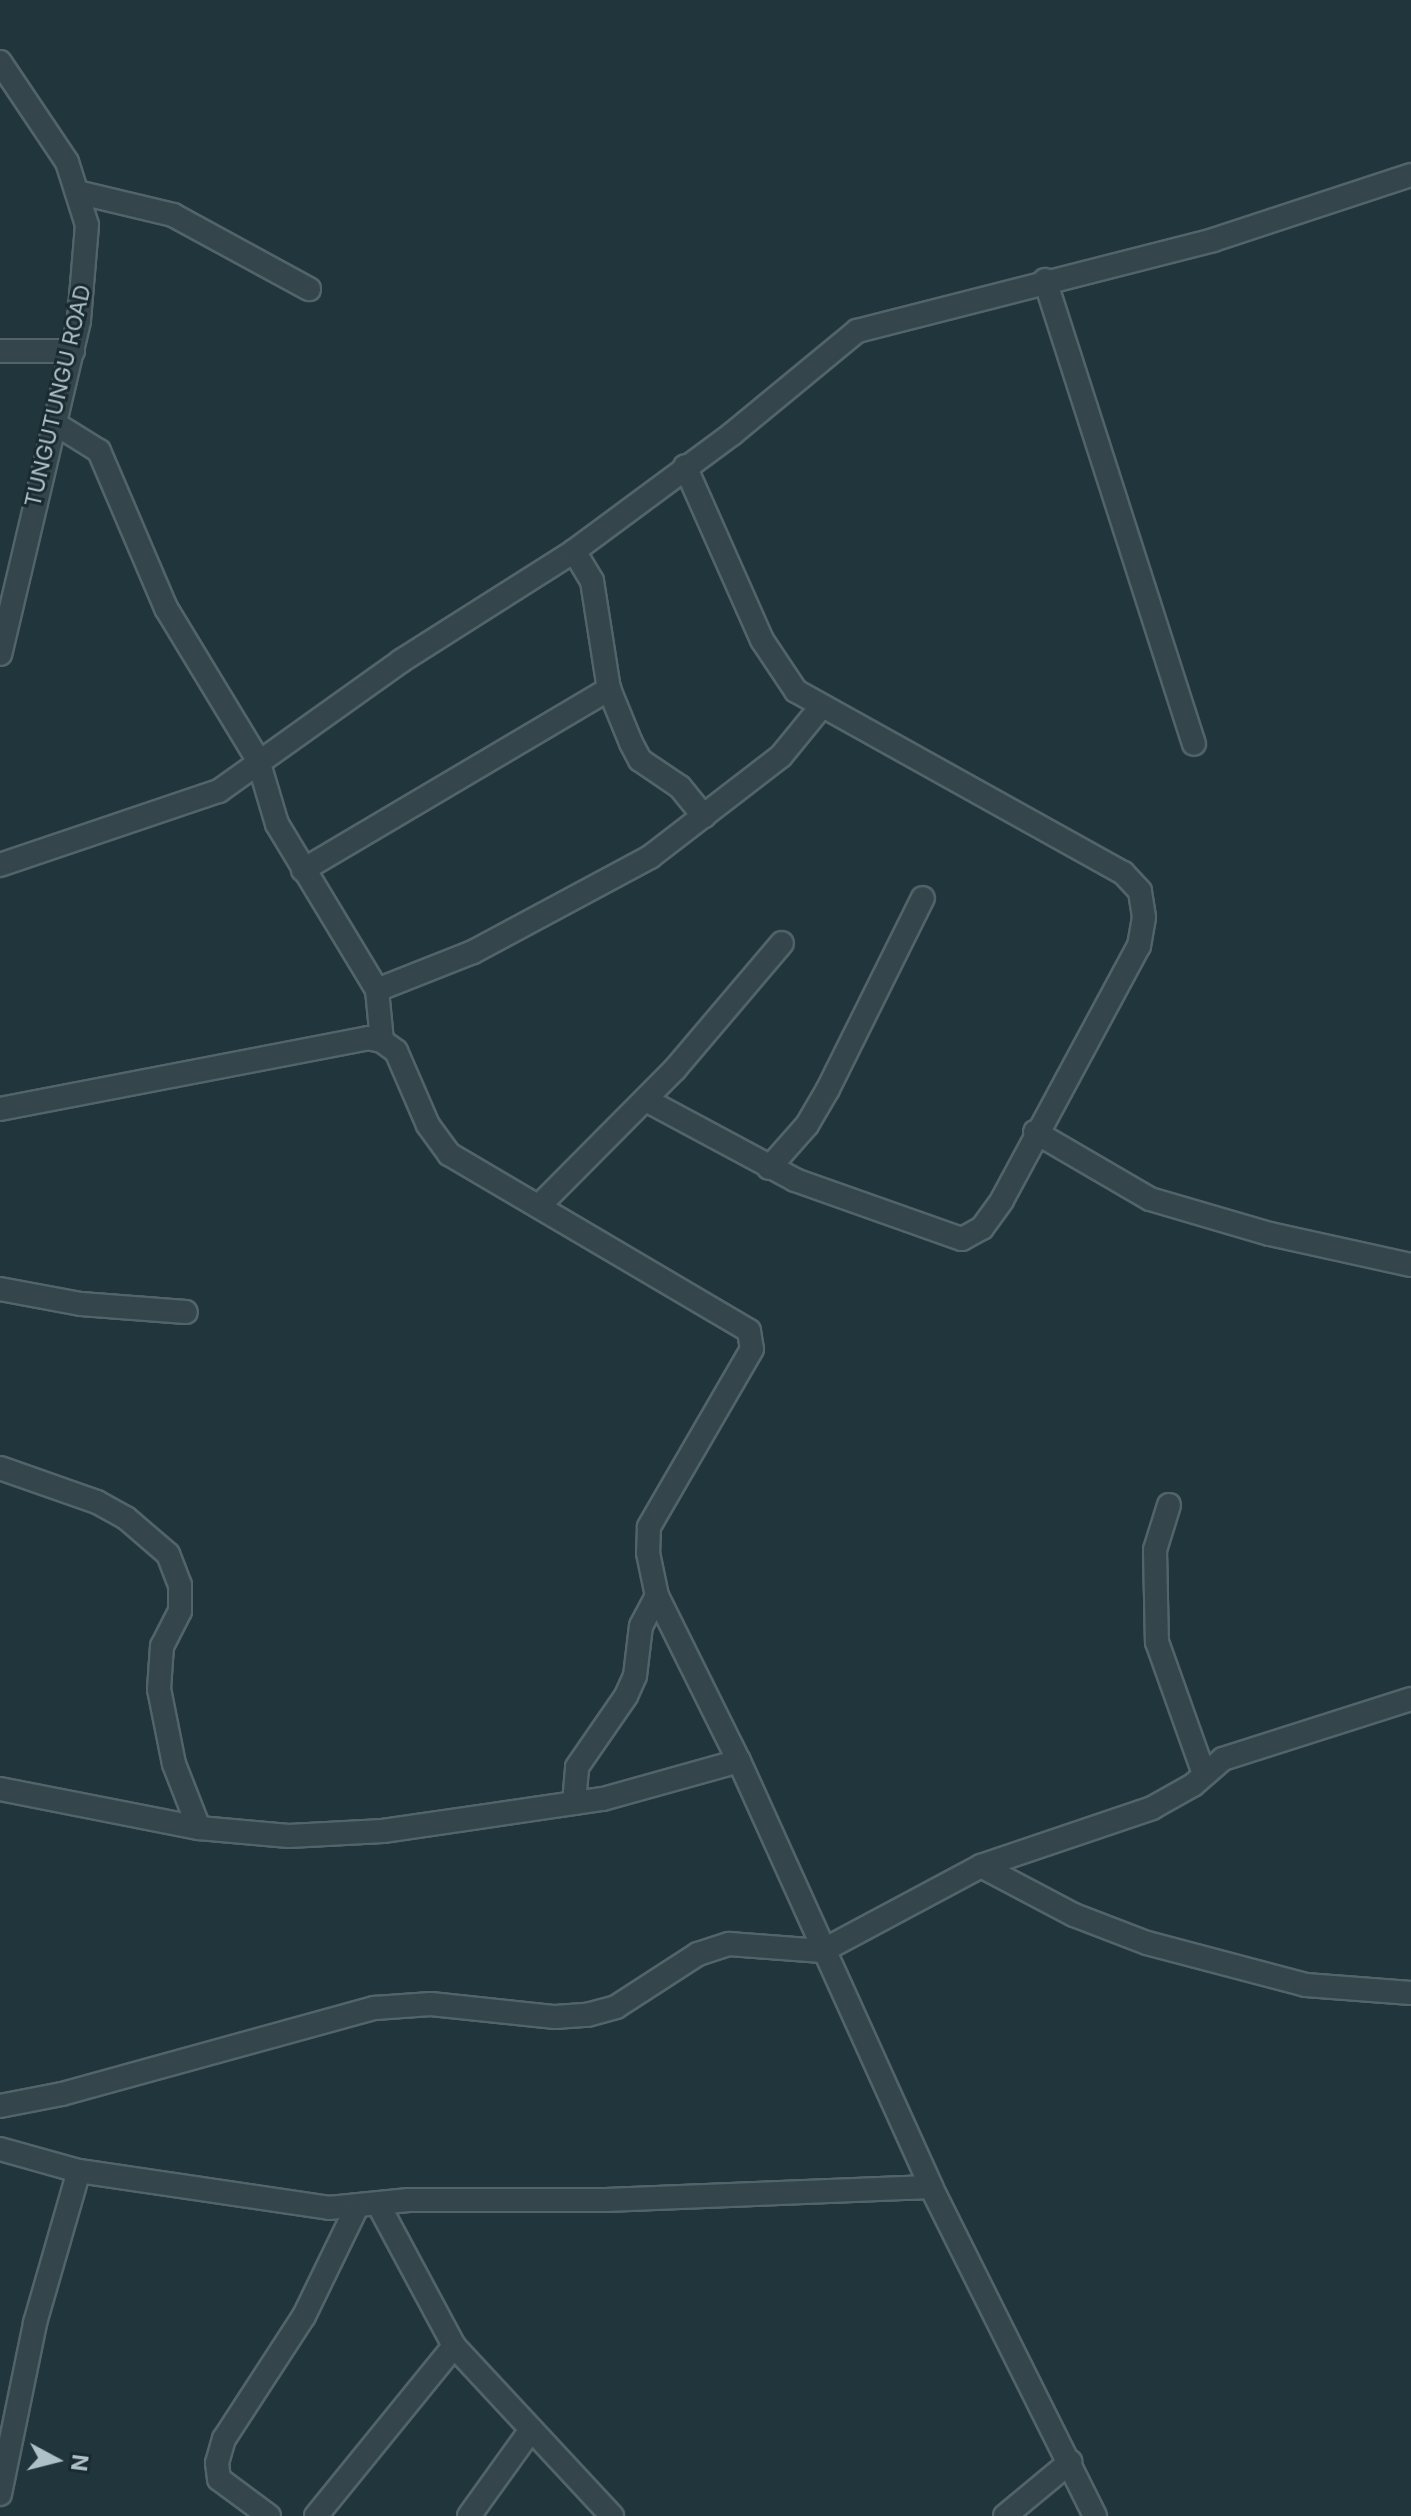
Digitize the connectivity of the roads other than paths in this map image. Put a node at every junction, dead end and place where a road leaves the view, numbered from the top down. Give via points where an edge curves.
1 (0, 62) edge
2 (1411, 175) edge
3 (81, 193) junction
4 (1045, 280) junction
5 (309, 289) dead end
6 (0, 351) edge
7 (73, 351) junction
8 (54, 423) junction
9 (685, 466) junction
10 (574, 551) junction
11 (7, 586) edge
12 (0, 654) edge
13 (609, 689) junction
14 (821, 707) junction
15 (1194, 744) dead end
16 (258, 760) junction
17 (704, 817) junction
18 (0, 865) edge
19 (303, 870) junction
20 (923, 898) dead end
21 (782, 943) dead end
22 (377, 990) junction
23 (382, 1041) junction
24 (646, 1100) junction
25 (0, 1109) edge
26 (1035, 1132) junction
27 (769, 1168) junction
28 (540, 1205) junction
29 (1411, 1265) edge
30 (0, 1289) edge
31 (186, 1312) dead end
32 (0, 1468) edge
33 (1169, 1505) dead end
34 (657, 1596) junction
35 (1411, 1699) edge
36 (739, 1761) junction
37 (1204, 1774) junction
38 (0, 1789) edge
39 (574, 1803) junction
40 (199, 1828) junction
41 (981, 1866) junction
42 (822, 1951) junction
43 (1411, 1993) edge
44 (0, 2106) edge
45 (0, 2149) edge
46 (79, 2171) junction
47 (931, 2187) junction
48 (367, 2207) junction
49 (454, 2346) junction
50 (530, 2431) junction
51 (1070, 2462) junction
52 (0, 2494) edge
53 (269, 2516) edge
54 (316, 2516) edge
55 (469, 2516) edge
56 (612, 2516) edge
57 (1005, 2516) edge
58 (1095, 2516) edge

1 - 3 street, TUNGUTUNGU ROAD via 39,113
2 - 4 street via 1213,240
3 - 5 street via 173,215
3 - 7 street, TUNGUTUNGU ROAD via 87,225 85,281
4 - 9 street via 857,331
4 - 15 street
6 - 7 street
7 - 8 street, TUNGUTUNGU ROAD
8 - 11 street, TUNGUTUNGU ROAD
8 - 16 street via 99,451 166,608
9 - 10 street
9 - 14 street via 778,672
10 - 13 street via 598,603
10 - 16 street
11 - 12 street, TUNGUTUNGU ROAD
13 - 17 street via 640,760 680,787
13 - 19 street
14 - 17 street via 781,756
14 - 26 street via 1123,873 1140,891 1144,917 1139,946
16 - 18 street via 219,791 165,814
16 - 19 street via 277,824
17 - 22 street via 650,857 522,927
19 - 22 street
20 - 27 street via 828,1089 807,1125
21 - 24 street
22 - 23 street
23 - 25 street via 368,1038
23 - 28 street via 396,1051 428,1125 449,1154
24 - 27 street
24 - 28 street
26 - 27 street via 1002,1200 982,1228 962,1239
26 - 29 street via 1150,1199 1270,1234
28 - 34 street via 734,1321 753,1338 649,1527
30 - 31 street via 127,1310
32 - 40 street via 97,1502 126,1518 168,1554 180,1585 180,1611 162,1646 159,1689 174,1764
33 - 37 street via 1155,1550 1157,1642
34 - 36 street
34 - 39 street via 641,1626 631,1686 577,1767
35 - 37 street via 1236,1755
36 - 39 street via 672,1783
36 - 42 street
37 - 41 street via 1152,1808
38 - 40 street
39 - 40 street via 383,1831 289,1836
41 - 42 street
41 - 43 street via 1074,1915 1147,1943 1306,1985
42 - 44 street via 729,1944 698,1954 616,2007 587,2015 555,2017 431,2004 375,2008 62,2094
42 - 47 street
45 - 46 street
46 - 48 street
46 - 52 street via 35,2323
47 - 48 street
47 - 51 street
48 - 49 street
48 - 53 street via 224,2439 219,2479
49 - 50 street
49 - 54 street
50 - 55 street
50 - 56 street
51 - 57 street
51 - 58 street

